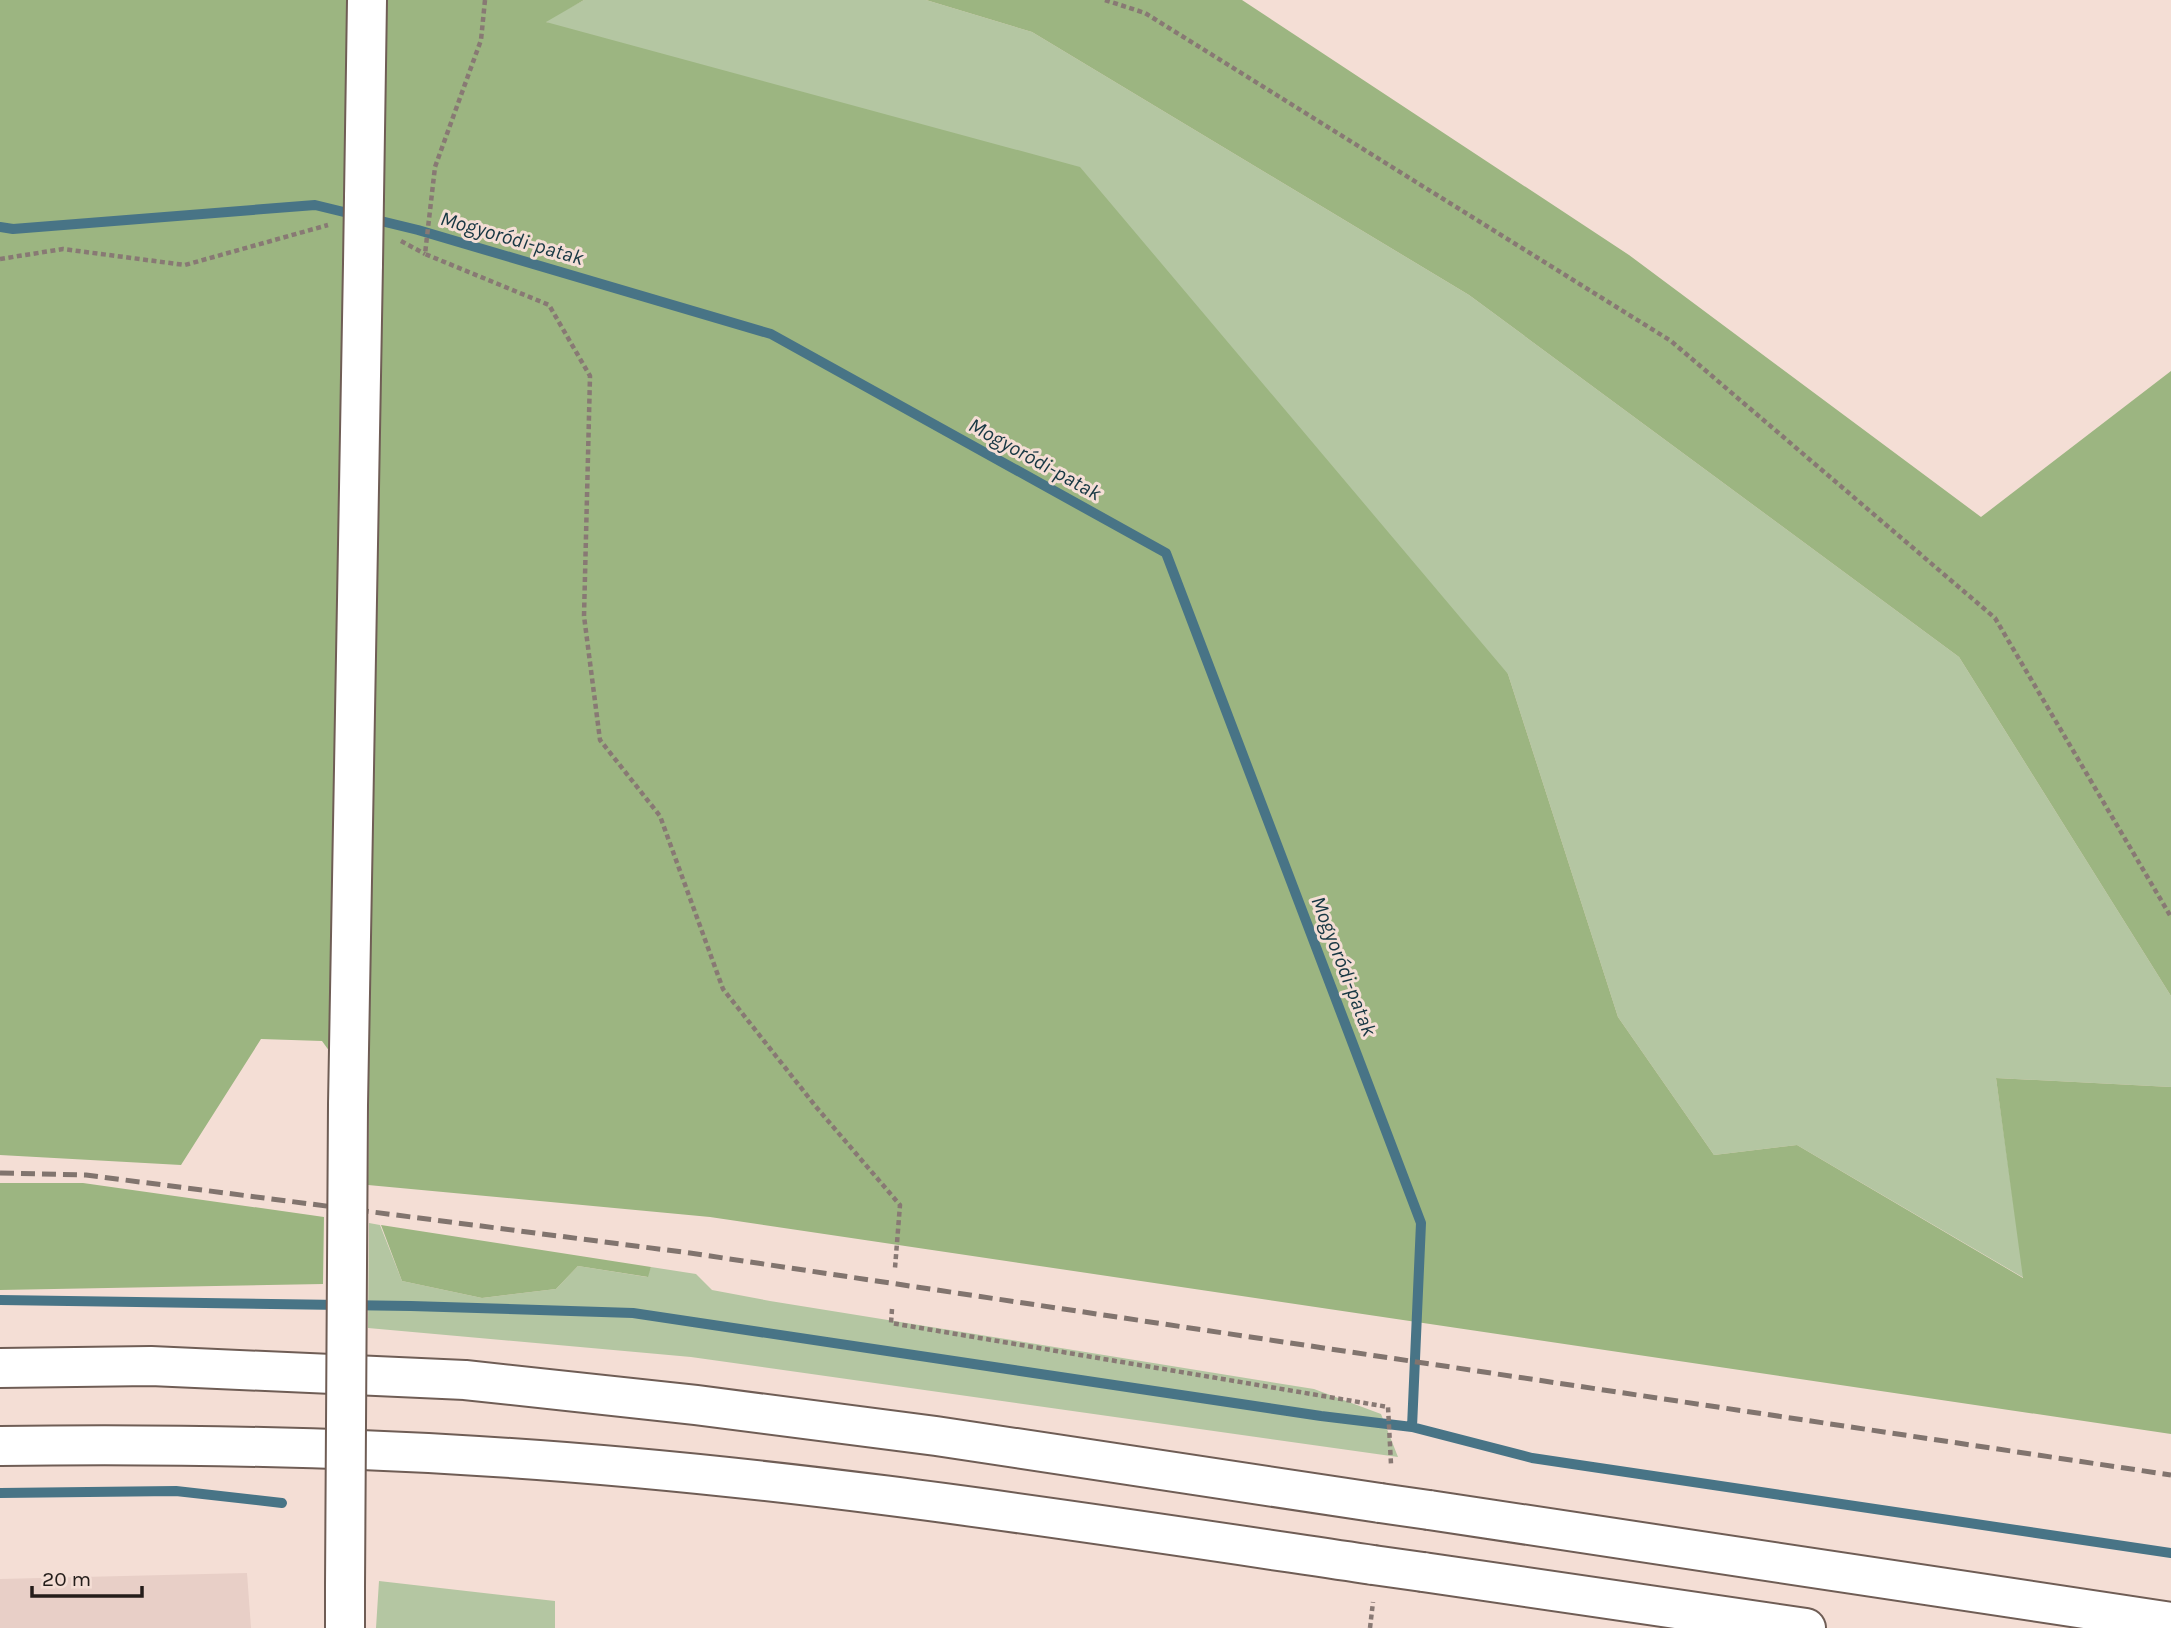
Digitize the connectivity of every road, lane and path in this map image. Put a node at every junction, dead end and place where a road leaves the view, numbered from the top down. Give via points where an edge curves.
1 (367, 0) edge
2 (485, 0) edge
3 (1105, 0) edge
4 (332, 224) dead end
5 (393, 237) dead end
6 (425, 254) junction
7 (0, 259) edge
8 (2171, 917) edge
9 (895, 1268) dead end
10 (892, 1308) dead end
11 (0, 1368) edge
12 (0, 1446) edge
13 (1391, 1464) dead end
14 (1373, 1583) junction
15 (2171, 1622) edge
16 (345, 1628) edge
17 (1370, 1628) edge
18 (1806, 1628) edge

1 - 16 main road, bridge via 348,1105
2 - 6 path via 481,40 435,167
3 - 8 path via 1145,13 1671,341 1995,618
4 - 7 path via 185,265 63,249
5 - 6 path
6 - 9 path via 549,305 590,376 584,616 600,740 660,816 723,989 900,1205
10 - 13 path via 891,1323 1388,1407
11 - 15 main road, bridge via 150,1366 465,1380 696,1405 936,1436
12 - 14 main road via 173,1444 478,1455 711,1476 939,1501
14 - 17 path
14 - 18 main road, bridge via 1423,1572

